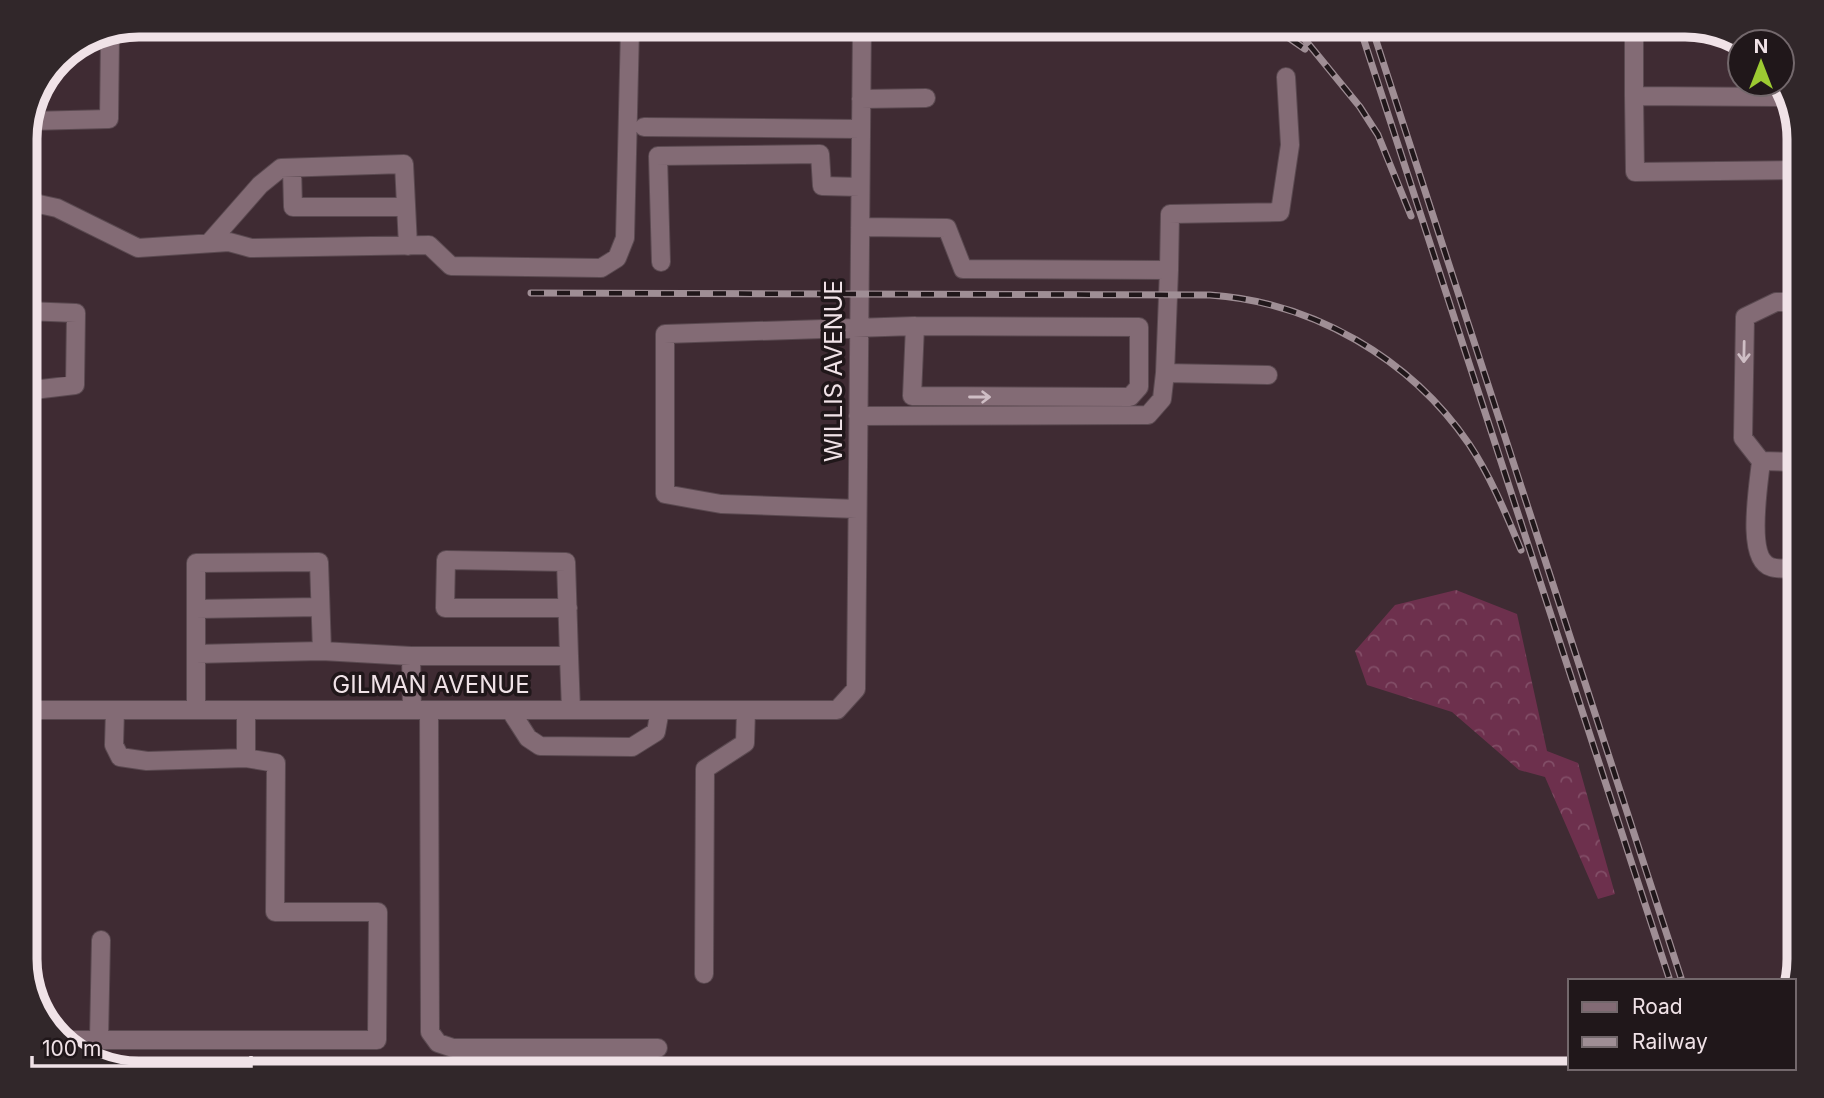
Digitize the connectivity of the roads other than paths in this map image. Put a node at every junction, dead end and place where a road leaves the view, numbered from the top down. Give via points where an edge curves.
1 (630, 37) edge
2 (860, 37) edge
3 (1634, 37) edge
4 (110, 42) edge
5 (1286, 77) dead end
6 (1634, 96) junction
7 (1726, 97) edge
8 (926, 98) dead end
9 (861, 99) junction
10 (39, 121) edge
11 (645, 127) dead end
12 (860, 129) junction
13 (292, 167) junction
14 (1787, 170) edge
15 (860, 187) junction
16 (37, 204) edge
17 (407, 208) junction
18 (860, 226) junction
19 (209, 243) junction
20 (408, 246) junction
21 (661, 262) dead end
22 (1169, 270) junction
23 (1787, 302) edge
24 (37, 311) edge
25 (915, 326) junction
26 (859, 329) junction
27 (1165, 373) junction
28 (1268, 375) dead end
29 (37, 390) edge
30 (858, 416) junction
31 (1761, 461) junction
32 (1787, 462) edge
33 (858, 509) junction
34 (1787, 568) edge
35 (320, 607) junction
36 (568, 608) junction
37 (196, 609) junction
38 (322, 651) junction
39 (196, 654) junction
40 (411, 656) junction
41 (569, 656) junction
42 (37, 710) edge
43 (115, 710) junction
44 (196, 710) junction
45 (246, 710) junction
46 (421, 710) junction
47 (510, 710) junction
48 (571, 710) junction
49 (660, 710) junction
50 (746, 710) junction
51 (837, 710) joint
52 (246, 758) junction
53 (101, 940) dead end
54 (704, 974) dead end
55 (99, 1039) junction
56 (77, 1040) edge
57 (658, 1048) dead end

1 - 20 street via 625,238 617,258 601,268 451,266 429,245
2 - 9 street, WILLIS AVENUE
3 - 6 street
4 - 10 street via 109,119
5 - 22 street via 1290,145 1280,212 1170,214
6 - 7 street
6 - 14 street via 1635,172
8 - 9 street
9 - 12 street, WILLIS AVENUE
11 - 12 street
12 - 15 street, WILLIS AVENUE
13 - 17 street via 293,207
13 - 17 street via 404,164
13 - 19 street via 281,168 260,185
15 - 18 street, WILLIS AVENUE
15 - 21 street via 822,186 820,154 658,156
16 - 19 street via 57,208 138,248
17 - 20 street
18 - 22 street via 947,229 963,269
18 - 26 street, WILLIS AVENUE
19 - 20 street via 251,248
22 - 27 street
23 -> 31 street via 1776,302 1745,317 1744,438
24 - 29 street via 76,313 75,385
25 -> 25 street via 912,396 1130,397 1139,387 1139,327
25 - 26 street
26 - 30 street, WILLIS AVENUE
26 - 33 street via 665,334 665,494 721,504
27 - 28 street
27 - 30 street via 1162,399 1148,415
30 - 33 street, WILLIS AVENUE
31 - 32 street
31 - 34 street via 1755,542 1759,558 1771,567
33 - 51 street, WILLIS AVENUE via 856,689
35 - 37 street
35 - 37 street via 319,562 196,563
35 - 38 street
36 - 36 street via 445,608 446,560 566,562
36 - 41 street
37 - 39 street
38 - 39 street
38 - 40 street
39 - 44 street
40 - 41 street
40 - 46 street
41 - 48 street
42 - 43 street, GILMAN AVENUE
43 - 44 street, GILMAN AVENUE
43 - 52 street via 114,745 120,757 147,761
44 - 45 street, GILMAN AVENUE
45 - 46 street, GILMAN AVENUE
45 - 52 street
46 - 47 street, GILMAN AVENUE
46 - 57 street via 428,1006 430,1032 438,1044 453,1048
47 - 48 street, GILMAN AVENUE
47 - 49 street via 528,738 540,746 562,747 632,747 656,732
48 - 49 street, GILMAN AVENUE
49 - 50 street, GILMAN AVENUE
50 - 51 street, GILMAN AVENUE
50 - 54 street via 745,744 705,769
52 - 55 street via 276,762 275,912 378,912 377,1040
53 - 55 street
55 - 56 street

